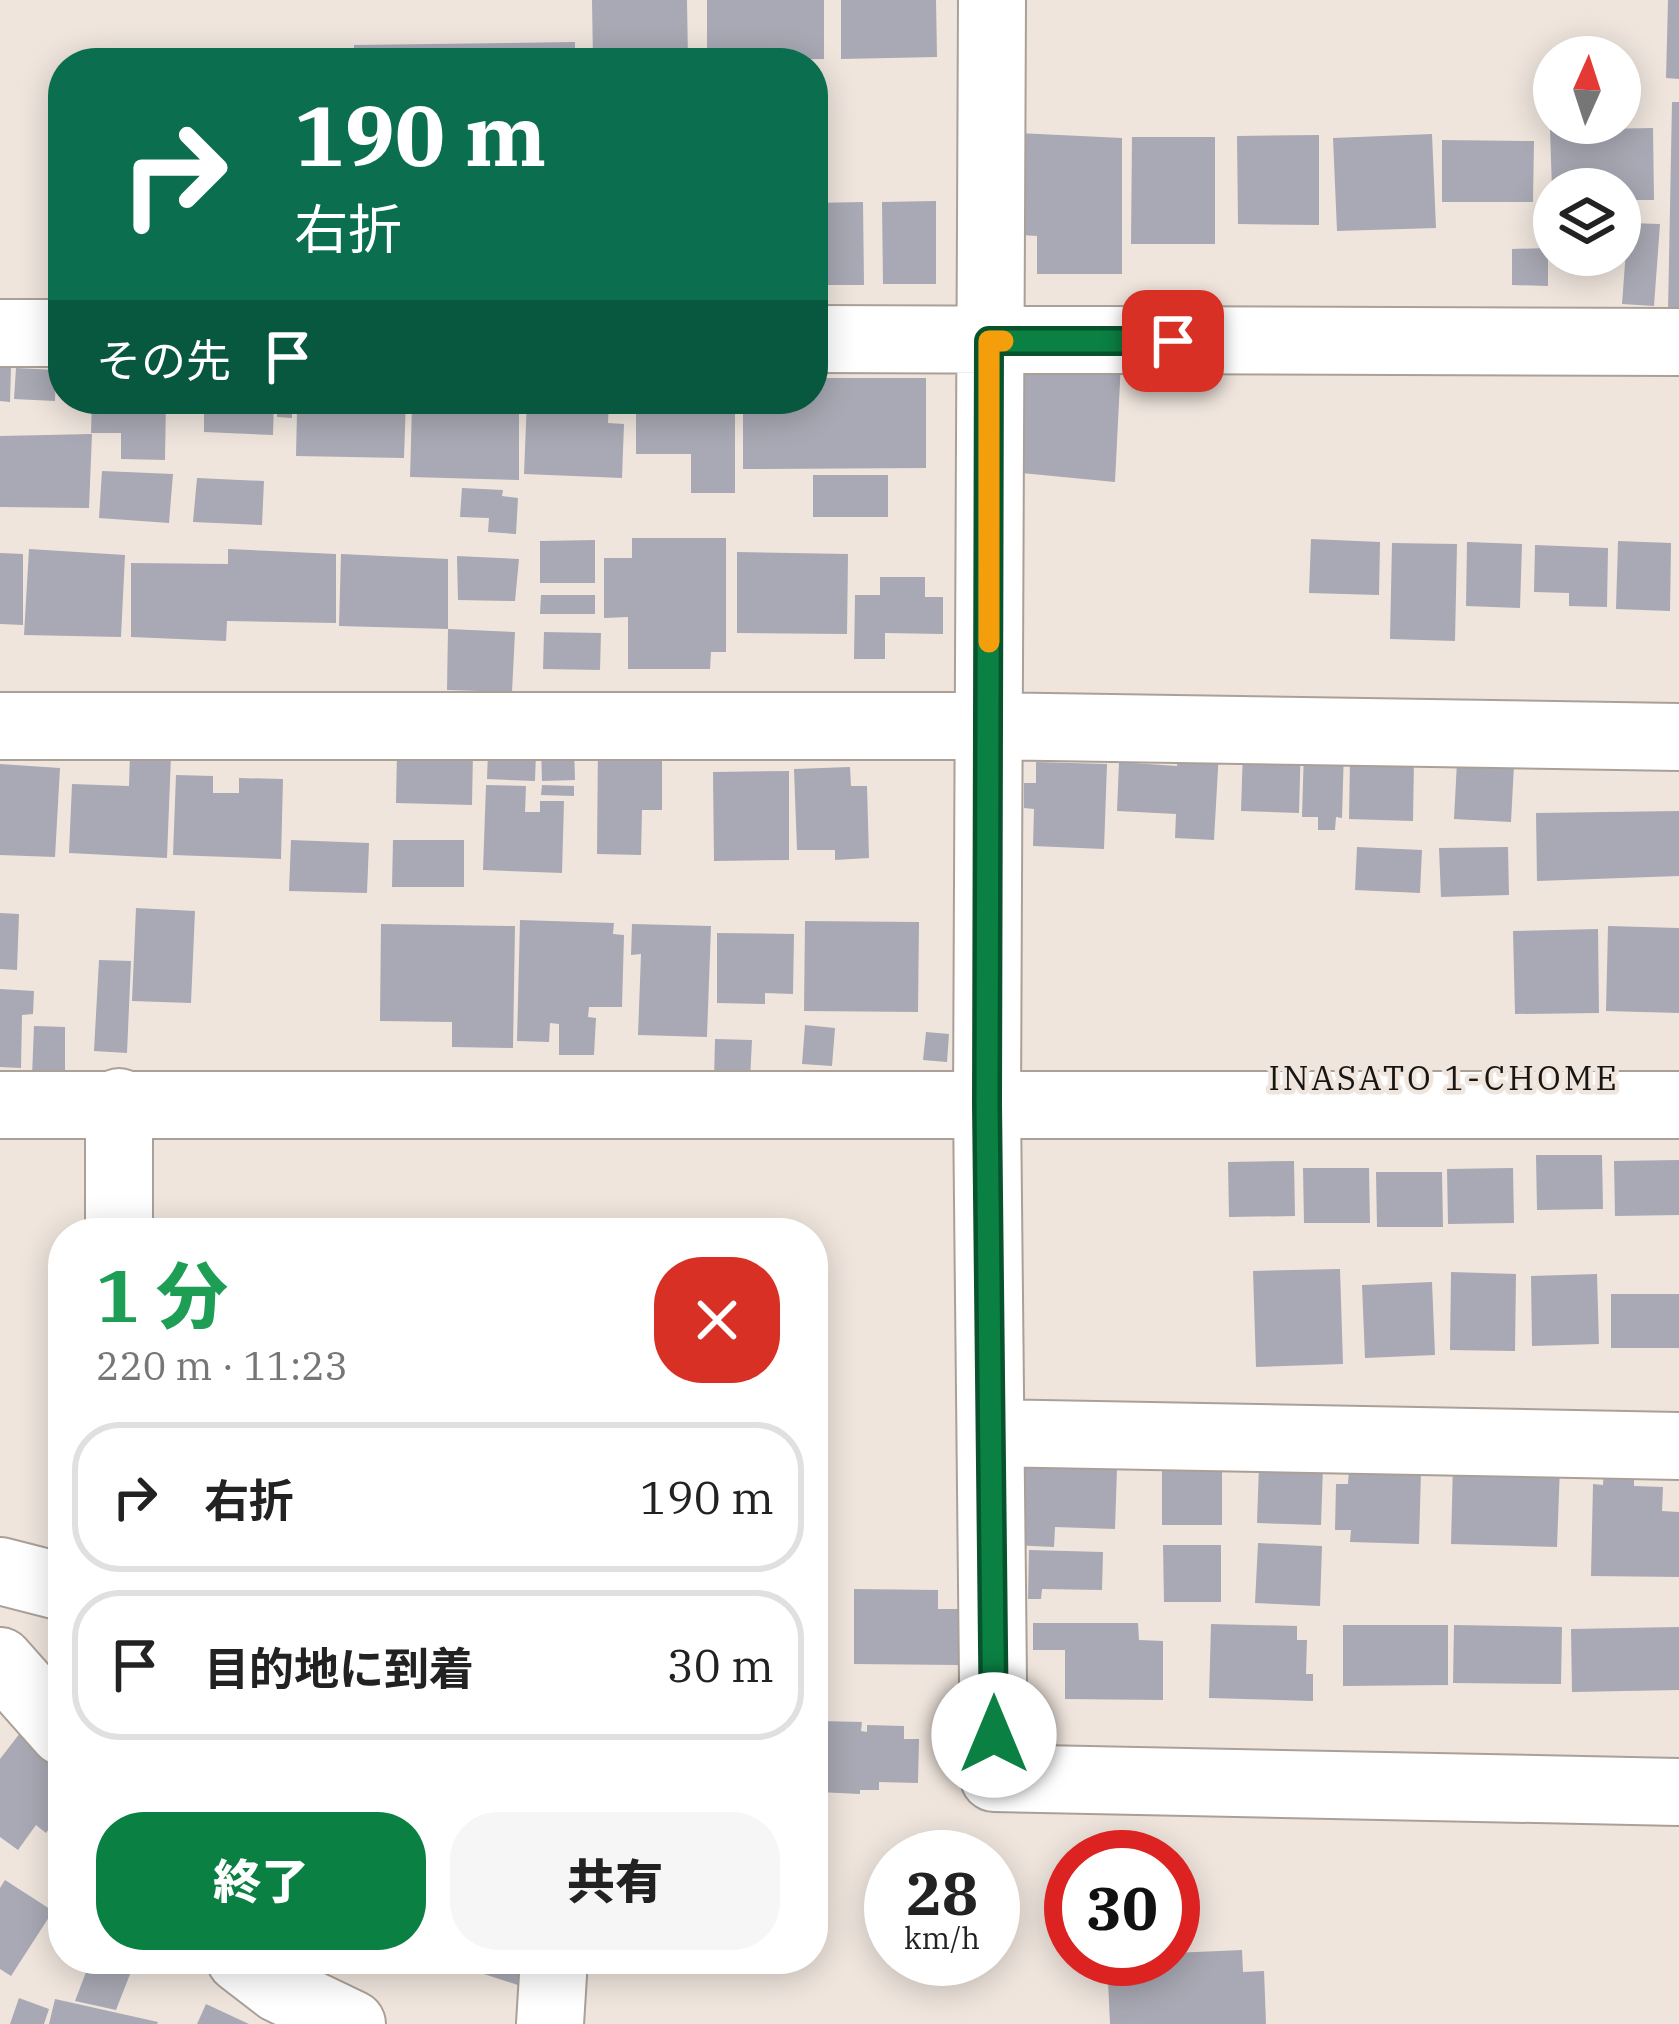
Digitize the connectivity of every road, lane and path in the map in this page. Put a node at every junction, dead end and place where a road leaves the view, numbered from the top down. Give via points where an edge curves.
1 (992, 0) edge
2 (0, 333) edge
3 (48, 333) edge
4 (828, 339) edge
5 (989, 341) junction
6 (1679, 342) edge
7 (0, 726) edge
8 (989, 726) junction
9 (1679, 737) edge
10 (119, 1102) junction
11 (987, 1104) junction
12 (0, 1105) edge
13 (1679, 1105) edge
14 (119, 1218) edge
15 (993, 1433) junction
16 (1679, 1446) edge
17 (0, 1570) edge
18 (48, 1583) edge
19 (0, 1661) edge
20 (48, 1715) edge
21 (1679, 1792) edge
22 (260, 1974) edge
23 (553, 1974) edge
24 (352, 2024) edge
25 (550, 2024) edge

1 - 5 street
2 - 3 street
4 - 5 street
5 - 6 street
5 - 8 street
7 - 8 street
8 - 9 street
8 - 11 street
10 - 11 street
10 - 12 street
10 - 14 street
11 - 13 street
11 - 15 street
15 - 16 street
15 - 21 street via 994,1778
17 - 18 street
19 - 20 street
22 - 24 street
23 - 25 street

